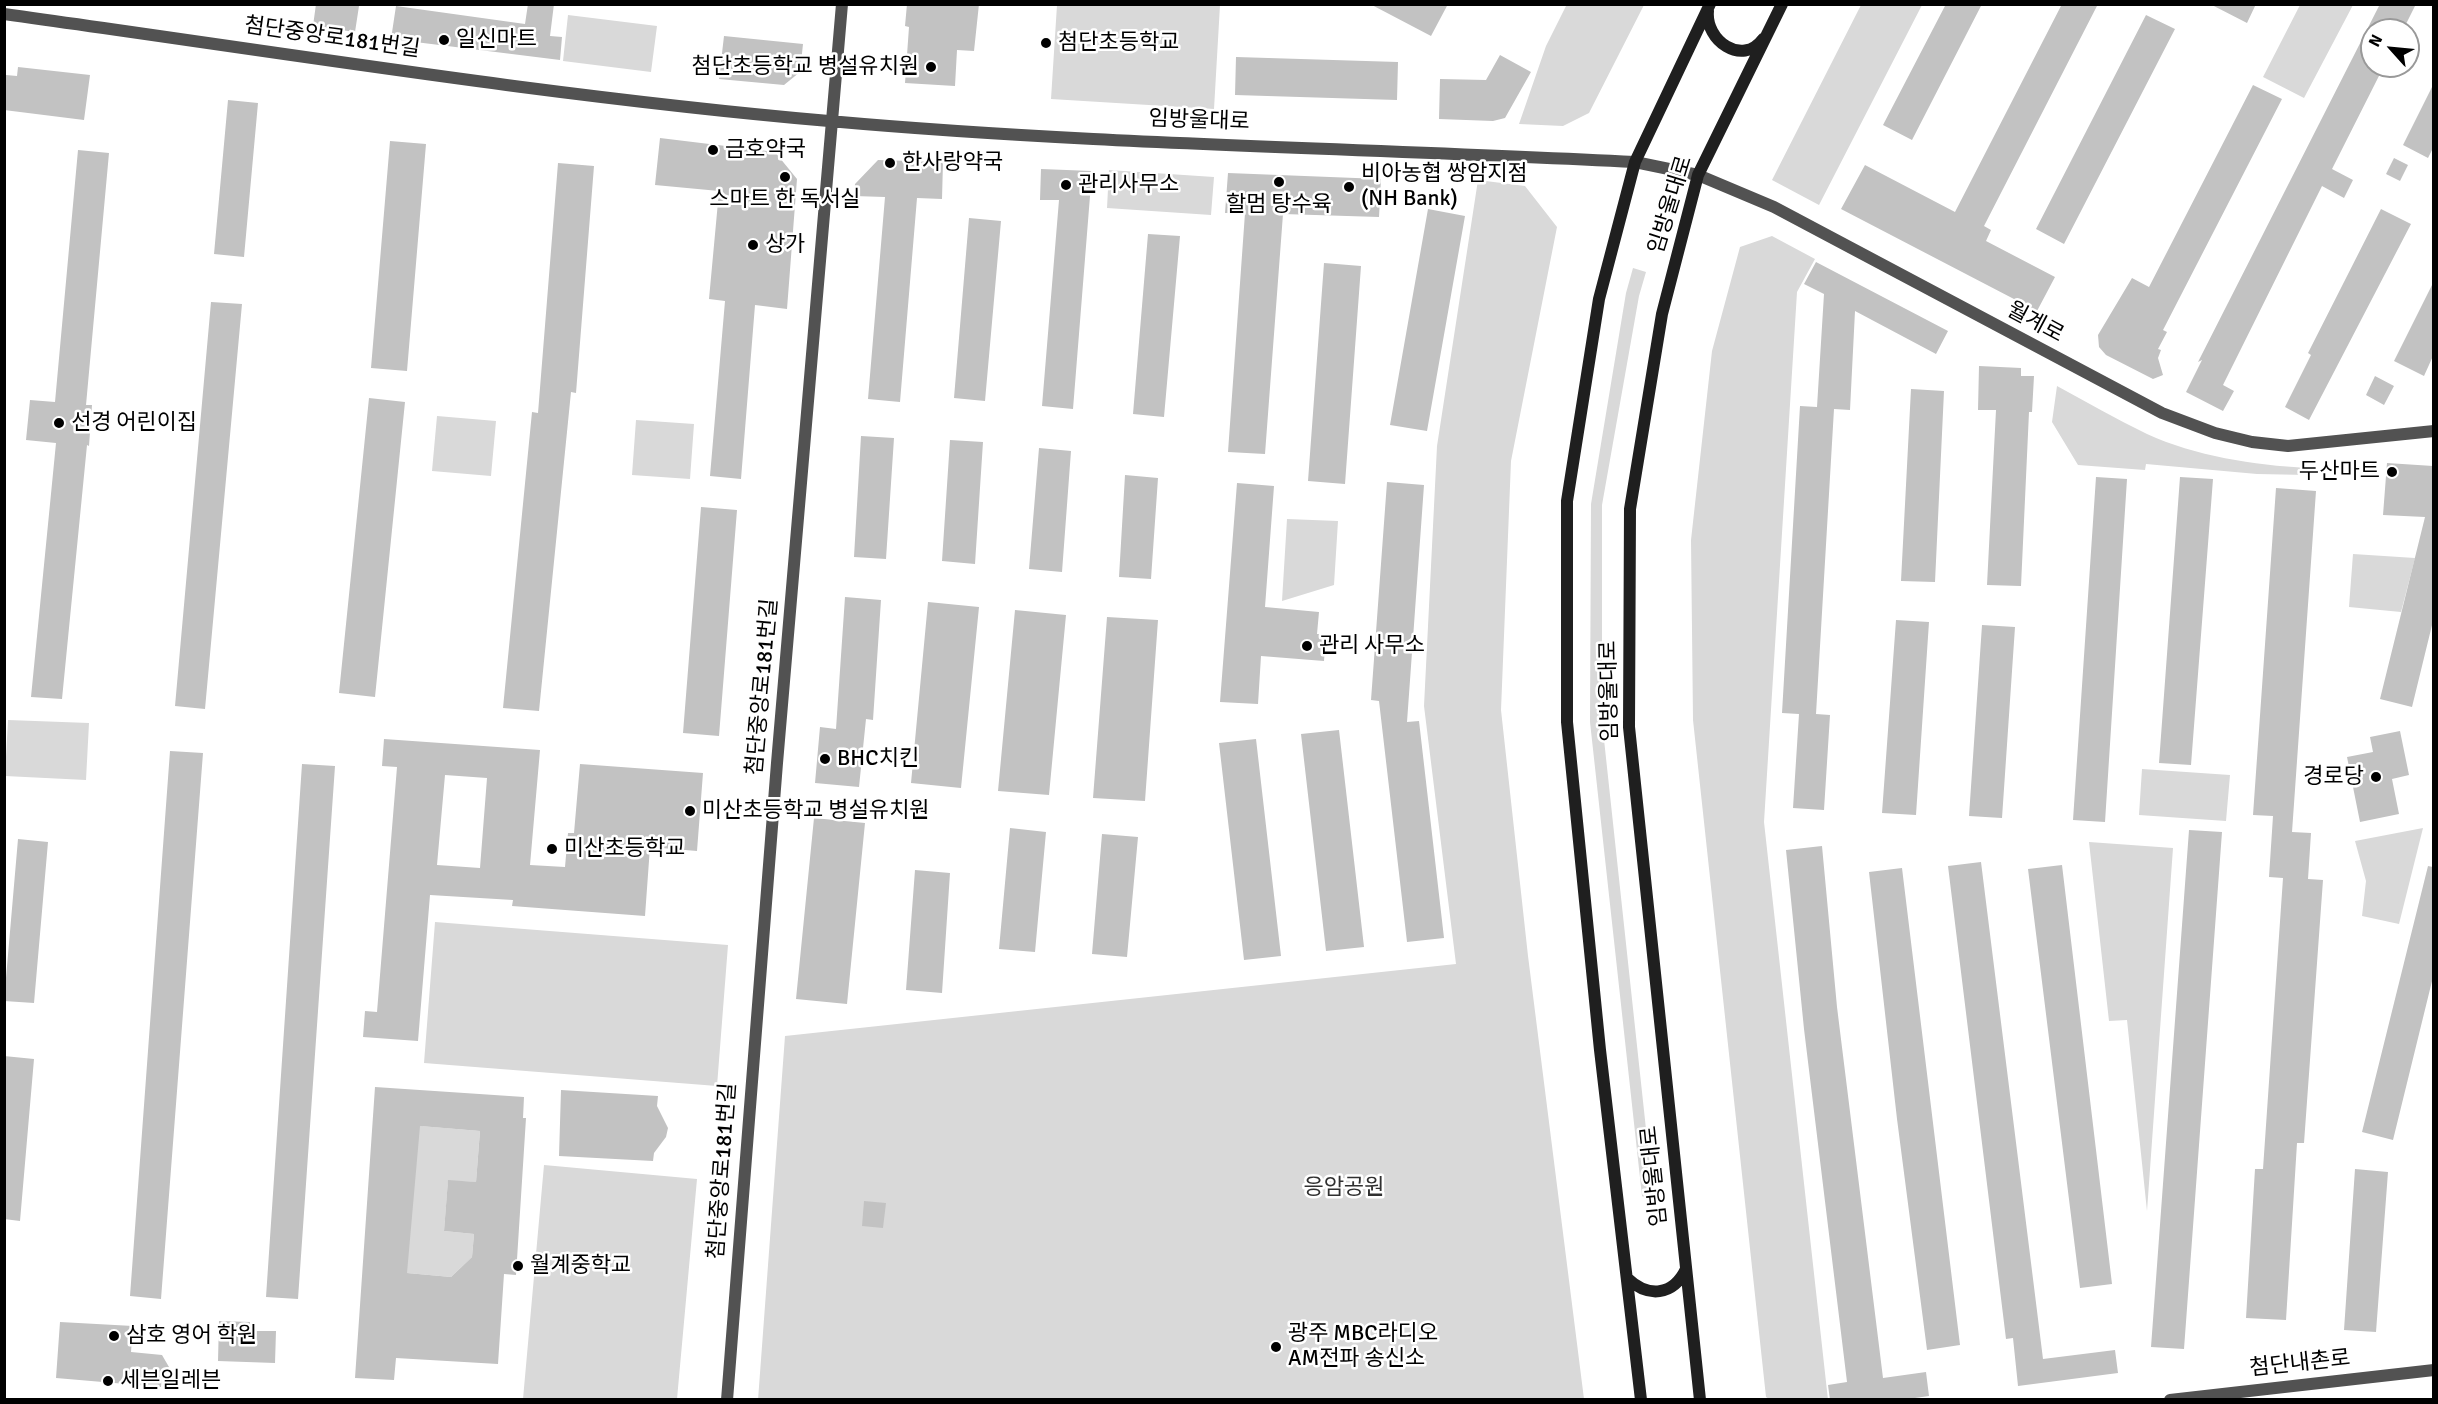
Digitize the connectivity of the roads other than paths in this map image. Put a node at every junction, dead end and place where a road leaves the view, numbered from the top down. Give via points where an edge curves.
1 (842, 4) edge
2 (1710, 4) edge
3 (1782, 4) edge
4 (4, 15) edge
5 (1769, 29) junction
6 (833, 122) junction
7 (1635, 162) junction
8 (1698, 175) junction
9 (2433, 431) edge
10 (1686, 1269) junction
11 (1627, 1278) junction
12 (2433, 1370) edge
13 (727, 1400) edge
14 (1641, 1400) edge
15 (1700, 1400) edge
16 (2170, 1400) edge

1 - 6 street, 첨단중앙로181번길
2 - 5 main road via 1709,29 1722,45 1731,49 1752,48
2 - 7 main road, 임방울대로
3 - 5 main road, 임방울대로
4 - 6 street, 첨단중앙로181번길 via 695,109
5 - 8 main road, 임방울대로
6 - 7 street, 임방울대로 via 1018,135
6 - 13 street, 첨단중앙로181번길
7 - 8 street, 월계로
7 - 11 main road, 임방울대로 via 1599,299 1567,501 1567,722
8 - 9 street, 월계로 via 1774,207 2162,413 2215,433 2288,446
8 - 10 main road, 임방울대로 via 1662,314 1630,508 1629,727
10 - 11 main road via 1675,1286 1656,1293 1636,1287
10 - 15 main road, 임방울대로
11 - 14 main road, 임방울대로
12 - 16 street, 첨단내촌로

